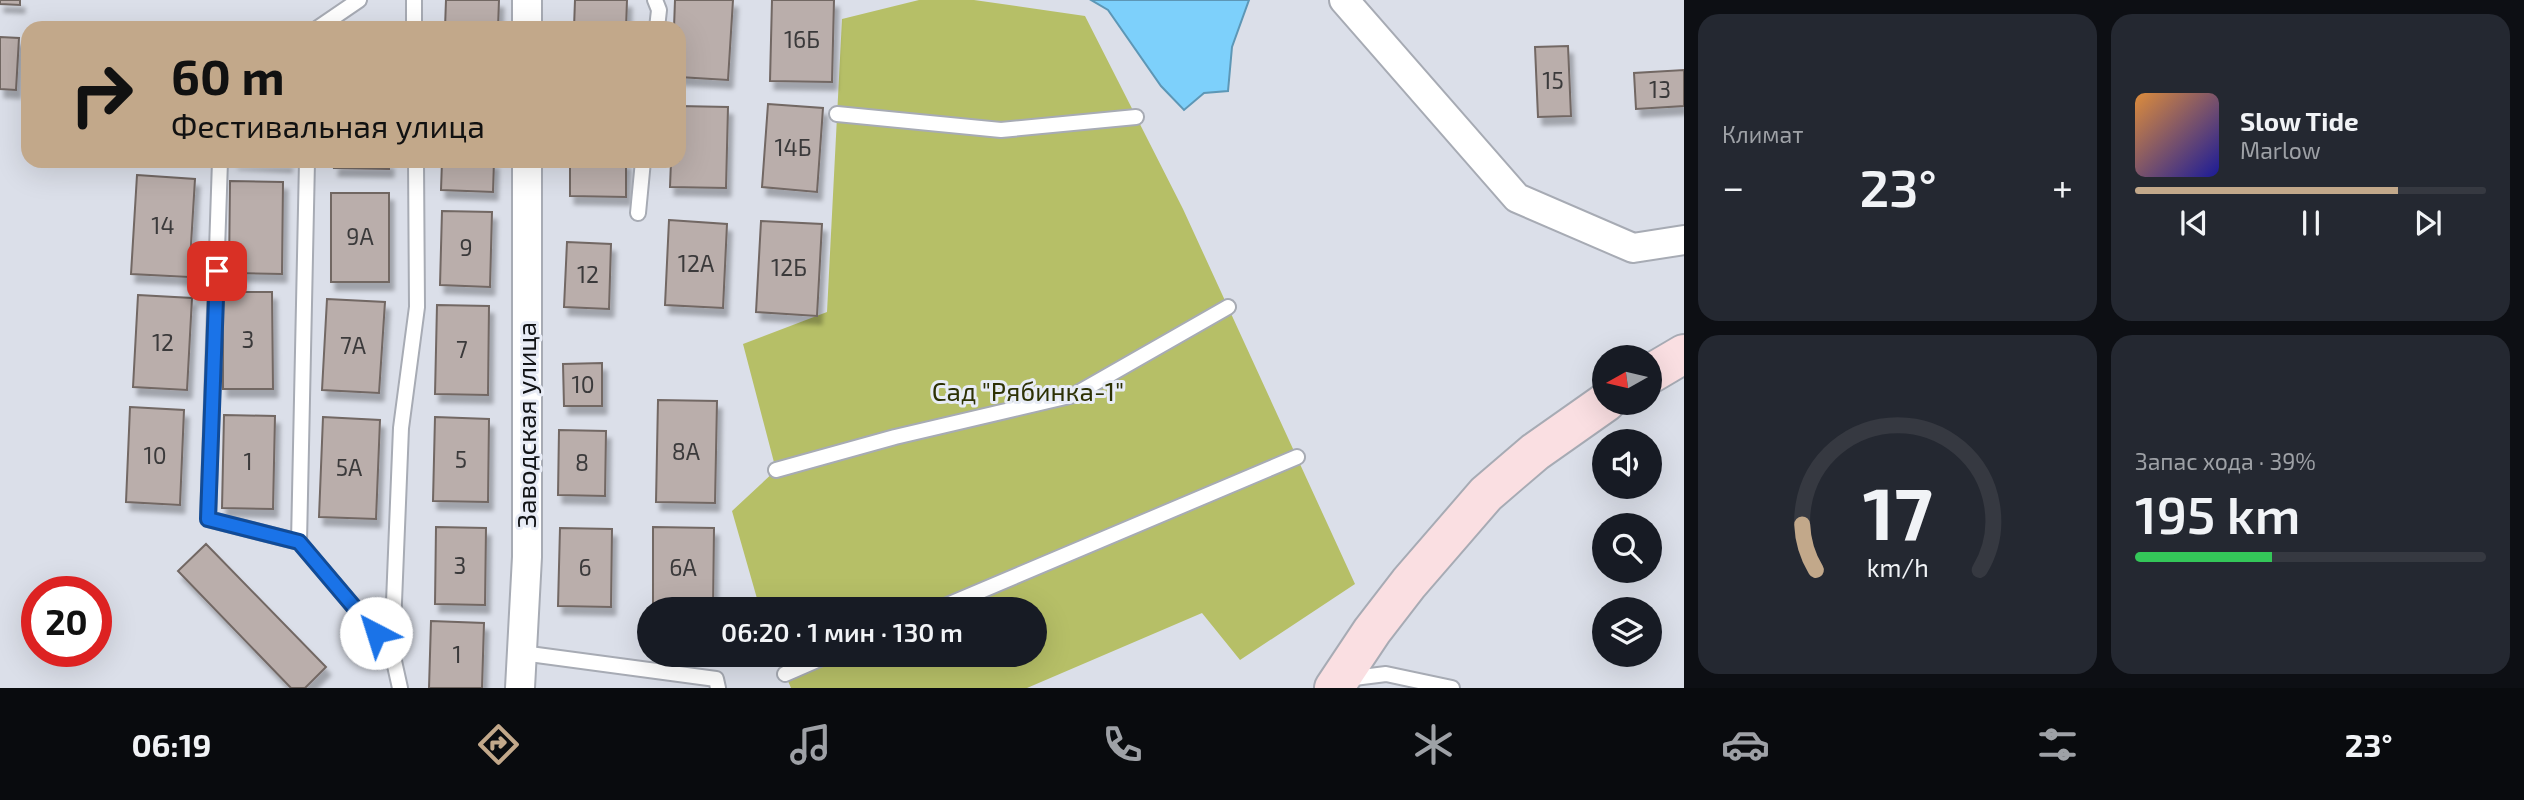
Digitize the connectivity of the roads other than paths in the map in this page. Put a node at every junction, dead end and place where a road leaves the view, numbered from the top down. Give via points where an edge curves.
1 (359, 0) edge
2 (414, 0) edge
3 (527, 0) edge
4 (655, 0) edge
5 (1344, 0) edge
6 (328, 21) edge
7 (414, 21) edge
8 (527, 21) edge
9 (658, 21) edge
10 (837, 114) dead end
11 (1136, 117) dead end
12 (220, 168) edge
13 (307, 168) edge
14 (416, 168) edge
15 (527, 168) edge
16 (642, 168) edge
17 (638, 213) dead end
18 (1684, 240) edge
19 (1228, 307) dead end
20 (1684, 354) edge
21 (1662, 367) edge
22 (1592, 412) edge
23 (1297, 457) dead end
24 (776, 470) dead end
25 (299, 542) junction
26 (966, 597) edge
27 (392, 652) junction
28 (522, 653) junction
29 (801, 667) edge
30 (785, 674) dead end
31 (1336, 684) edge
32 (400, 688) edge
33 (520, 688) edge
34 (718, 688) edge
35 (1452, 688) edge

1 - 6 lane
2 - 7 lane
3 - 8 street
4 - 9 lane
5 - 18 street via 1517,198 1633,248
10 - 11 lane via 1001,130
12 - 25 lane via 208,519
13 - 25 lane
14 - 27 lane via 417,307 401,428
15 - 28 street, Заводская улица via 527,556
16 - 17 lane
19 - 24 lane via 1074,395
20 - 21 street
22 - 31 street via 1486,494 1409,583
23 - 26 lane
25 - 27 lane
27 - 32 lane
28 - 33 street, Заводская улица
28 - 34 lane via 716,679
29 - 30 lane
31 - 35 lane via 1386,674

